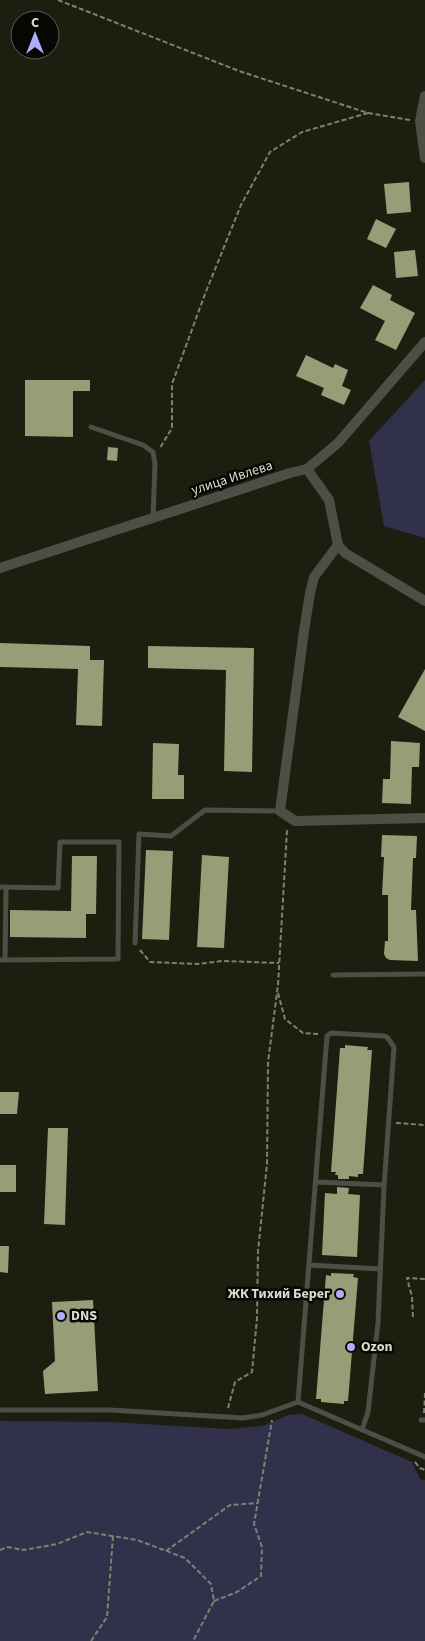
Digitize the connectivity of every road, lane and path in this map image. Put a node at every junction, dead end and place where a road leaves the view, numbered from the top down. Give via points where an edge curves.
1 (58, 0) edge
2 (425, 96) edge
3 (368, 113) junction
4 (420, 121) junction
5 (425, 158) edge
6 (425, 342) edge
7 (92, 427) dead end
8 (153, 452) junction
9 (307, 469) junction
10 (153, 518) junction
11 (338, 545) junction
12 (0, 568) edge
13 (425, 601) edge
14 (284, 814) junction
15 (425, 818) edge
16 (3, 887) edge
17 (135, 943) joint
18 (2, 960) edge
19 (280, 963) junction
20 (425, 974) edge
21 (333, 975) dead end
22 (277, 991) junction
23 (311, 1034) dead end
24 (389, 1123) junction
25 (425, 1125) edge
26 (316, 1182) junction
27 (384, 1185) junction
28 (309, 1266) junction
29 (380, 1269) junction
30 (412, 1272) dead end
31 (411, 1278) junction
32 (425, 1279) edge
33 (412, 1317) dead end
34 (425, 1393) edge
35 (298, 1402) junction
36 (0, 1410) edge
37 (274, 1411) junction
38 (226, 1418) junction
39 (424, 1418) edge
40 (362, 1430) junction
41 (425, 1457) edge
42 (258, 1503) junction
43 (113, 1536) junction
44 (0, 1550) edge
45 (166, 1551) junction
46 (214, 1601) junction
47 (91, 1641) edge
48 (193, 1641) edge

1 - 3 path via 239,72
2 - 4 street
3 - 4 path
3 - 8 path via 302,132 270,152 241,205 172,384 172,428 162,447
4 - 5 street
6 - 9 street, улица Ивлева via 338,443
7 - 8 lane via 143,445
8 - 10 lane
9 - 10 street, улица Ивлева
9 - 11 street via 329,500
10 - 12 street, улица Ивлева
11 - 13 street via 345,553
11 - 14 street via 314,577 310,593
14 - 15 street via 295,821
14 - 17 lane via 204,810 171,836 139,834
14 - 19 path
16 - 18 lane
16 - 18 lane via 58,888 60,842 119,842 118,959
17 - 19 path via 150,962
19 - 22 path
20 - 21 lane
22 - 23 path via 285,1019 303,1033
22 - 38 path via 268,1062 267,1164 258,1251 252,1372 235,1382
24 - 25 path
24 - 26 lane via 394,1047 389,1039 384,1036 328,1034
24 - 27 lane
26 - 27 lane
26 - 28 lane
27 - 29 lane
28 - 29 lane
28 - 35 lane
29 - 40 lane via 378,1324 368,1412
30 - 31 path
31 - 32 path
31 - 33 path via 407,1278 412,1297
34 - 39 path
35 - 37 lane
35 - 40 lane
36 - 38 lane via 110,1410
37 - 38 lane via 252,1418
37 - 42 path
40 - 41 lane
42 - 45 path via 230,1505
42 - 46 path via 254,1524 262,1547 261,1576 238,1592
43 - 44 path via 87,1532 58,1544
43 - 45 path via 137,1540
43 - 47 path via 106,1618
45 - 46 path via 185,1558 211,1584
46 - 48 path

